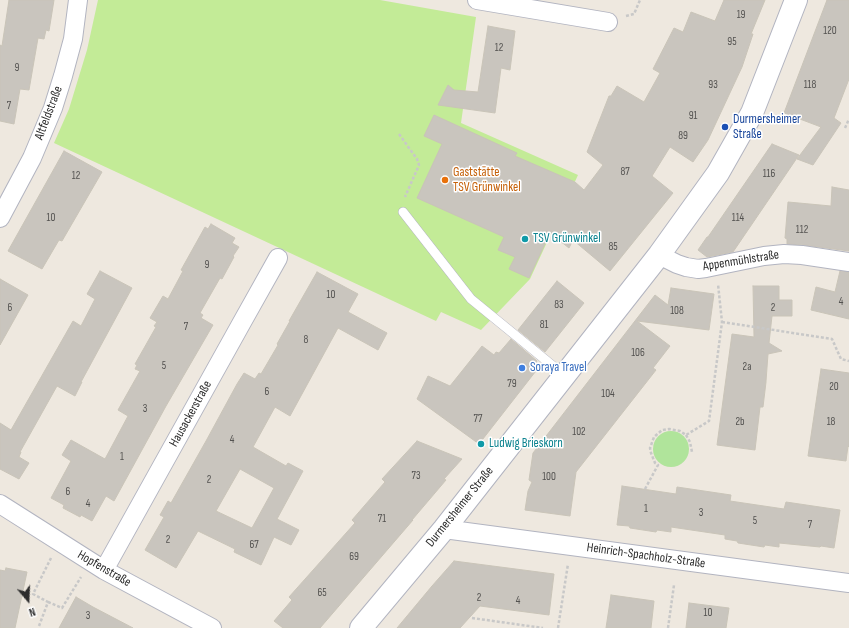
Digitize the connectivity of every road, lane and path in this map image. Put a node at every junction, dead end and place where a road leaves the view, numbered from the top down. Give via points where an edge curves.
1 (78, 0) edge
2 (477, 0) edge
3 (796, 0) edge
4 (608, 22) dead end
5 (849, 119) edge
6 (845, 128) dead end
7 (399, 134) dead end
8 (403, 212) joint
9 (0, 218) edge
10 (659, 255) junction
11 (278, 258) dead end
12 (849, 262) edge
13 (716, 266) junction
14 (722, 322) junction
15 (849, 361) edge
16 (564, 375) junction
17 (686, 435) junction
18 (692, 452) dead end
19 (645, 489) dead end
20 (0, 504) edge
21 (444, 529) junction
22 (60, 542) junction
23 (570, 546) junction
24 (97, 565) junction
25 (849, 583) edge
26 (674, 585) dead end
27 (48, 602) junction
28 (472, 618) dead end
29 (39, 626) dead end
30 (212, 628) edge
31 (361, 628) edge
32 (543, 628) edge
33 (558, 628) edge
34 (668, 628) edge

1 - 9 street, Altfeldstraße via 72,39 53,108 32,158
2 - 4 street
3 - 10 street, Durmersheimer Straße via 752,113 718,173
5 - 6 path
7 - 8 path via 419,165 405,197
8 - 16 lane via 471,299
10 - 13 street, Appenmühlstraße via 686,267 698,269
10 - 16 street, Durmersheimer Straße
11 - 24 street, Hausackerstraße
12 - 13 street, Appenmühlstraße via 784,254
13 - 14 path
14 - 15 path via 832,339 841,359
14 - 17 path via 709,421
16 - 21 street, Durmersheimer Straße
17 - 18 path
17 - 19 path via 669,429 662,430 654,438 650,448 658,465
20 - 22 street, Hopfenstraße
21 - 23 street, Heinrich-Spachholz-Straße
21 - 31 street, Durmersheimer Straße
22 - 24 street, Hopfenstraße
22 - 27 path via 33,594
23 - 25 street, Heinrich-Spachholz-Straße
23 - 33 path
24 - 27 path via 62,608
24 - 30 street, Hopfenstraße
26 - 34 path
27 - 29 path
28 - 32 path

